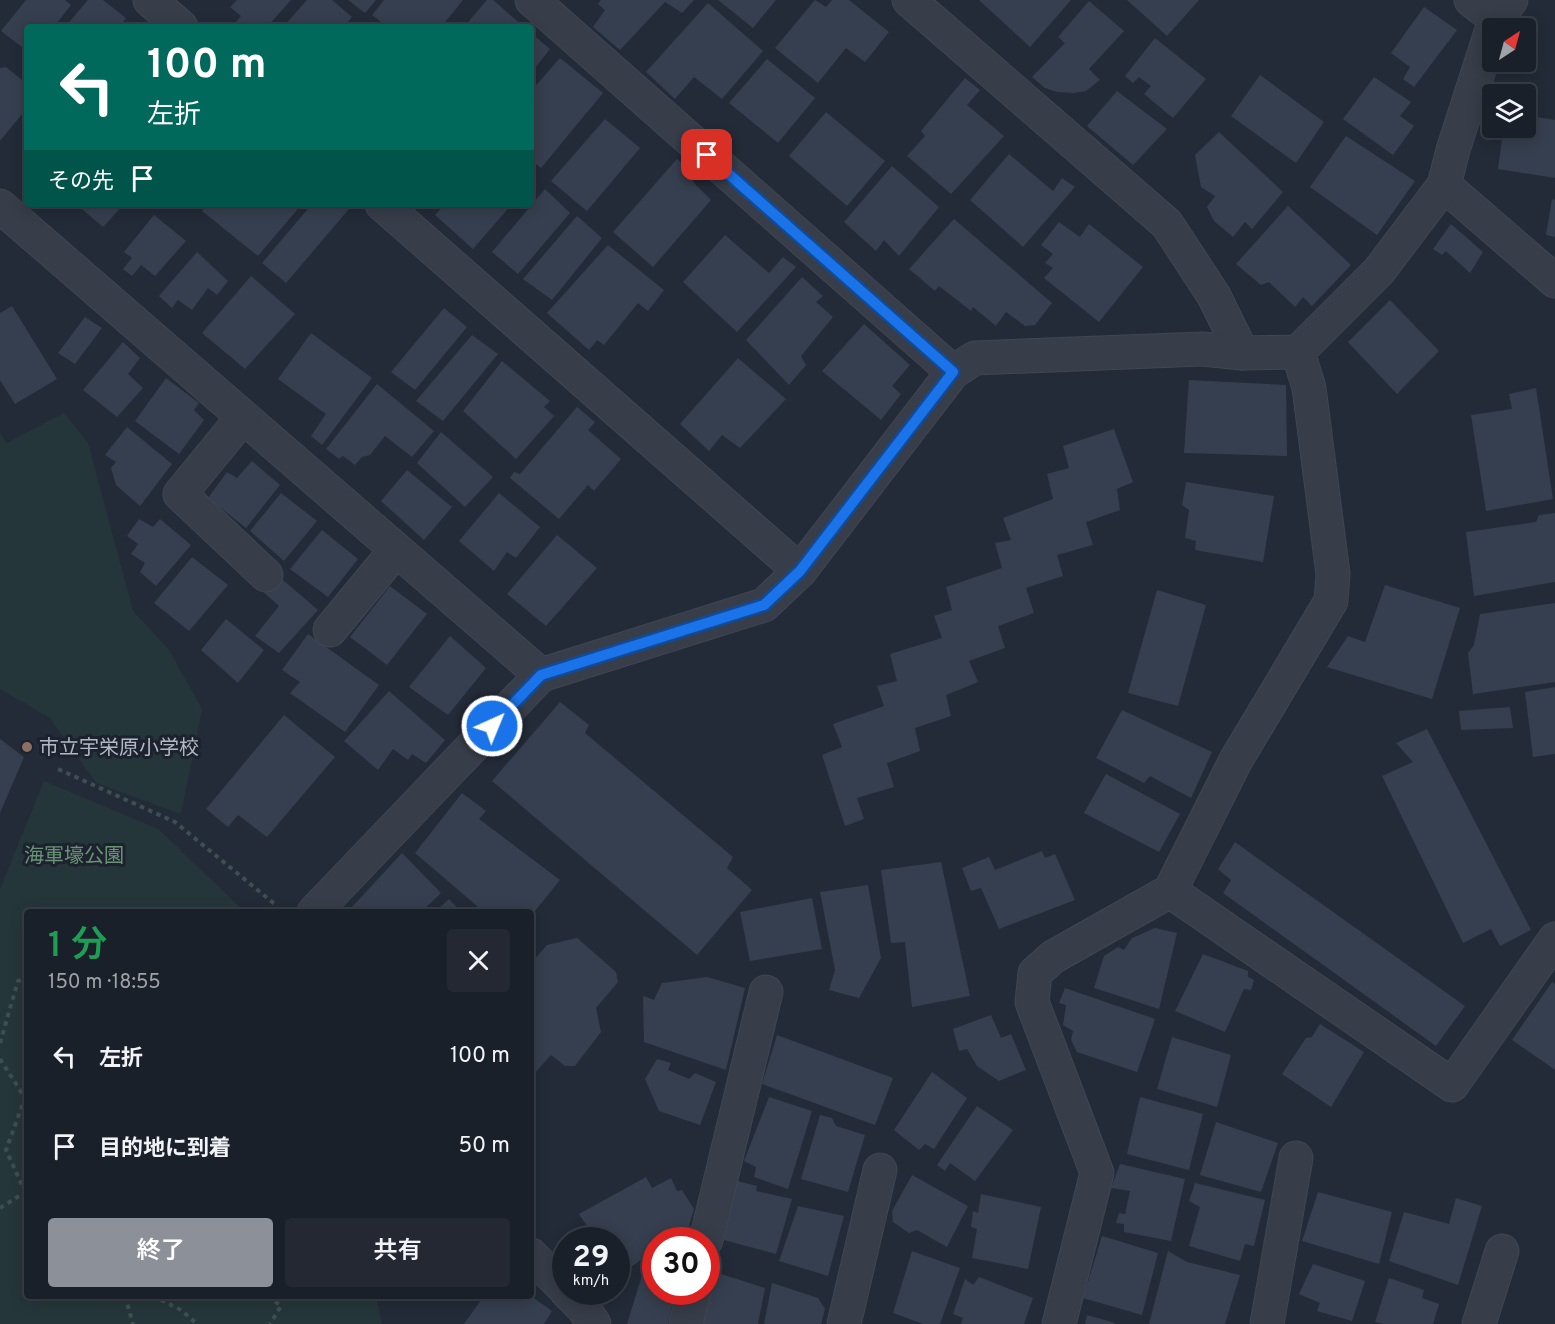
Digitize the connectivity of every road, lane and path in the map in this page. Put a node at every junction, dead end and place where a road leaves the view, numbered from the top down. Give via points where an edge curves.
1 (150, 0) edge
2 (532, 0) edge
3 (909, 0) edge
4 (1493, 15) edge
5 (178, 24) edge
6 (1444, 185) junction
7 (0, 206) edge
8 (385, 207) edge
9 (1555, 281) edge
10 (1242, 352) junction
11 (1298, 352) junction
12 (953, 372) junction
13 (243, 417) junction
14 (396, 550) junction
15 (800, 571) junction
16 (266, 575) dead end
17 (330, 630) dead end
18 (541, 675) junction
19 (58, 770) dead end
20 (1170, 891) junction
21 (281, 909) edge
22 (317, 909) edge
23 (1555, 939) edge
24 (24, 979) edge
25 (766, 992) dead end
26 (0, 1043) edge
27 (0, 1059) edge
28 (24, 1096) edge
29 (24, 1101) edge
30 (1296, 1158) dead end
31 (880, 1170) dead end
32 (24, 1189) edge
33 (24, 1194) edge
34 (0, 1208) edge
35 (709, 1227) edge
36 (1502, 1251) dead end
37 (534, 1259) edge
38 (126, 1299) edge
39 (159, 1299) edge
40 (272, 1299) edge
41 (691, 1305) edge
42 (575, 1308) edge
43 (133, 1324) edge
44 (198, 1324) edge
45 (270, 1324) edge
46 (686, 1324) edge
47 (844, 1324) edge
48 (1059, 1324) edge
49 (1268, 1324) edge
50 (1479, 1324) edge

1 - 5 street
2 - 12 street
3 - 10 street via 1167,224 1214,296
4 - 6 street
6 - 9 street
6 - 11 street via 1379,271
7 - 13 street
8 - 15 street
10 - 11 street
10 - 12 street via 1202,349 975,358
11 - 20 street via 1309,388 1333,574 1331,601 1236,760
12 - 15 street
13 - 14 street
13 - 16 street via 180,494
14 - 17 street
14 - 18 street
15 - 18 street via 764,605
18 - 22 street
19 - 21 path via 175,822
20 - 23 street via 1452,1085
20 - 48 street via 1053,957 1035,973 1032,1002 1097,1173
24 - 26 path via 18,981
25 - 35 street
27 - 28 path
29 - 32 path via 6,1150
30 - 49 street
31 - 47 street
33 - 34 path
36 - 50 street
37 - 42 street
38 - 43 path
39 - 44 path
40 - 45 path via 281,1306
41 - 46 street

